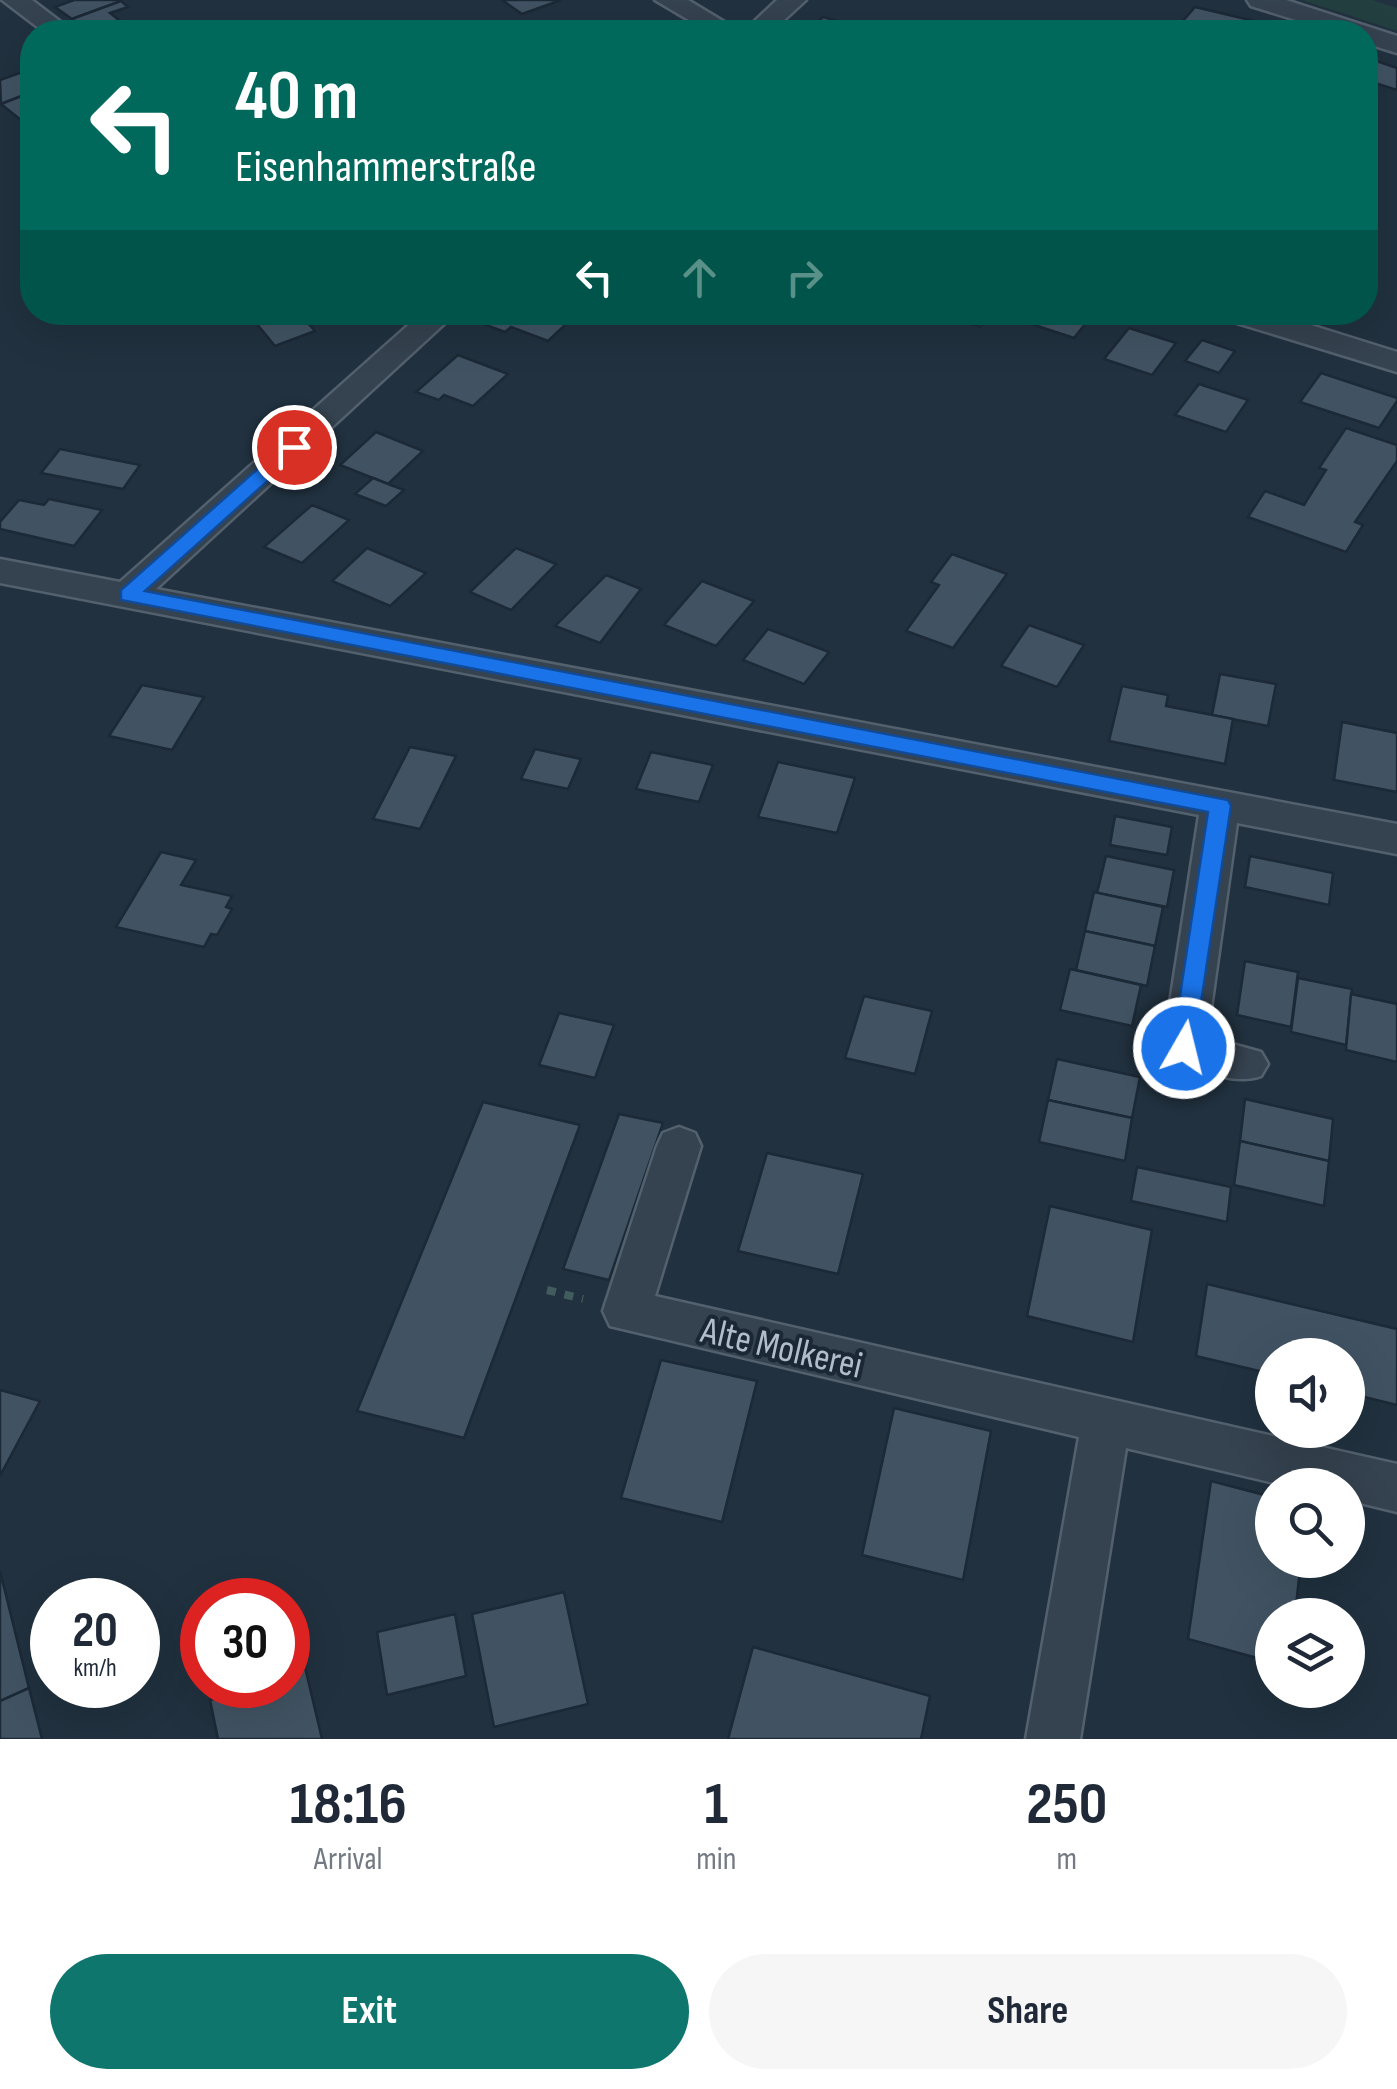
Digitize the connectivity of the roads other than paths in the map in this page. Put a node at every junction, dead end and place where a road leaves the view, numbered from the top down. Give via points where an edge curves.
1 (15, 0) edge
2 (668, 0) edge
3 (794, 0) edge
4 (1260, 0) edge
5 (44, 20) edge
6 (706, 20) edge
7 (770, 20) edge
8 (1320, 20) edge
9 (418, 325) edge
10 (1278, 325) edge
11 (1397, 362) edge
12 (0, 571) edge
13 (128, 595) junction
14 (1220, 806) junction
15 (1397, 839) edge
16 (1246, 1064) dead end
17 (679, 1146) dead end
18 (1106, 1423) junction
19 (1397, 1488) edge
20 (1053, 1739) edge

1 - 5 street
2 - 6 street
3 - 7 street
4 - 8 street
9 - 13 street
10 - 11 street
12 - 13 street
13 - 14 street
14 - 15 street
14 - 16 street via 1184,1048
17 - 18 street, Alte Molkerei via 627,1311
18 - 19 street, Alte Molkerei
18 - 20 street

